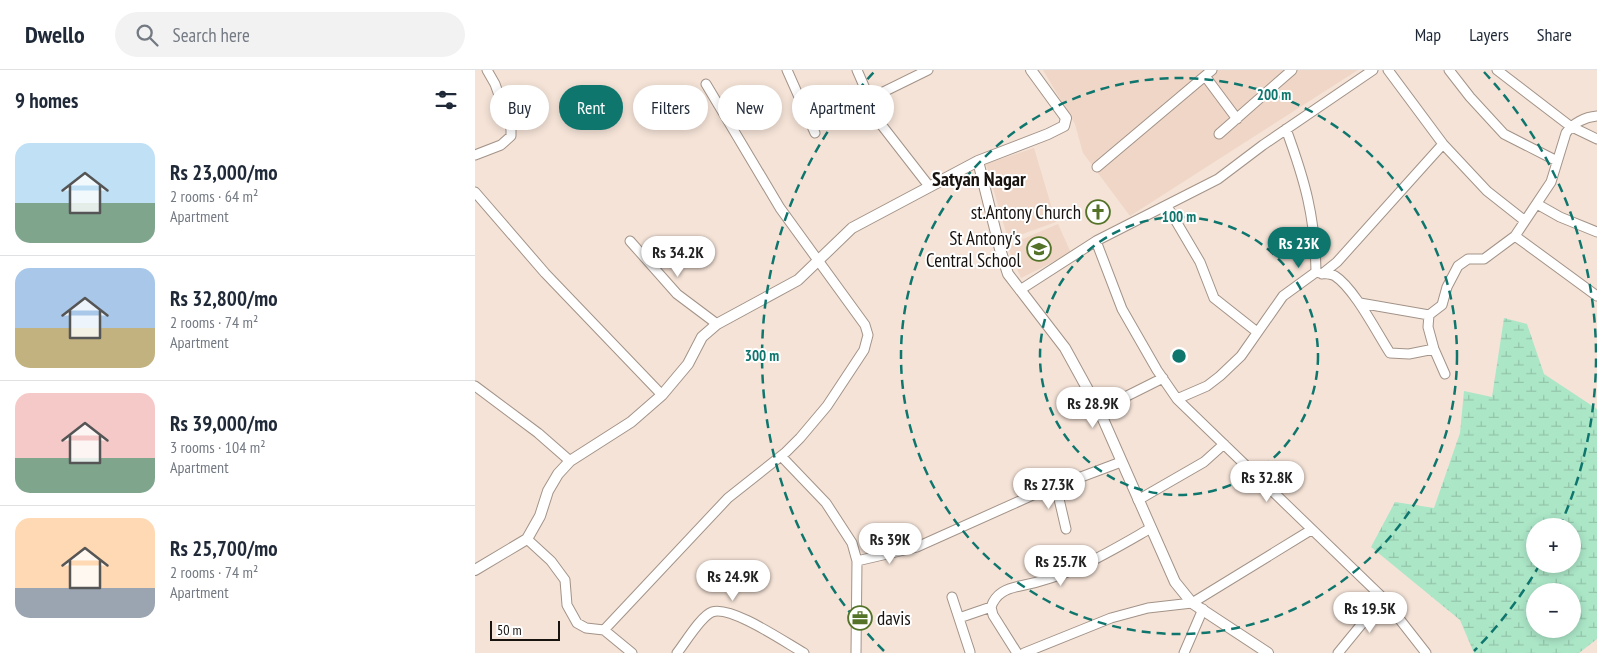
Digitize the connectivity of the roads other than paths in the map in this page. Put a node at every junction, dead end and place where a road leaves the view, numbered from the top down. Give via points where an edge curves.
1 (487, 70) edge
2 (787, 70) edge
3 (857, 70) edge
4 (1031, 70) edge
5 (1212, 70) edge
6 (1292, 70) edge
7 (1373, 70) edge
8 (1388, 70) edge
9 (1449, 70) edge
10 (1497, 70) edge
11 (922, 71) edge
12 (1205, 76) junction
13 (706, 84) dead end
14 (863, 85) edge
15 (894, 86) edge
16 (1597, 116) edge
17 (1237, 119) junction
18 (1571, 126) junction
19 (1287, 129) junction
20 (886, 130) edge
21 (815, 133) dead end
22 (1219, 134) dead end
23 (1597, 139) edge
24 (1443, 144) junction
25 (475, 155) edge
26 (978, 161) junction
27 (1557, 161) junction
28 (1097, 167) dead end
29 (929, 186) junction
30 (475, 192) edge
31 (1537, 204) junction
32 (1167, 206) junction
33 (1525, 221) junction
34 (1597, 232) edge
35 (1515, 236) junction
36 (1096, 240) junction
37 (630, 241) dead end
38 (818, 262) junction
39 (1319, 273) junction
40 (1021, 290) junction
41 (1597, 296) edge
42 (1359, 303) junction
43 (1429, 315) junction
44 (717, 324) junction
45 (1257, 332) junction
46 (1434, 349) junction
47 (1445, 374) dead end
48 (1163, 378) junction
49 (475, 386) edge
50 (662, 396) junction
51 (1177, 399) junction
52 (1099, 410) junction
53 (1225, 444) junction
54 (781, 456) junction
55 (570, 461) junction
56 (1121, 462) junction
57 (1056, 486) junction
58 (1138, 500) junction
59 (1151, 528) junction
60 (1066, 530) dead end
61 (1311, 530) junction
62 (527, 539) junction
63 (857, 561) junction
64 (475, 570) edge
65 (951, 597) dead end
66 (1383, 598) junction
67 (1192, 603) junction
68 (991, 607) junction
69 (1203, 609) junction
70 (959, 618) junction
71 (604, 630) junction
72 (1262, 651) edge
73 (970, 652) edge
74 (632, 653) edge
75 (677, 653) edge
76 (803, 653) edge
77 (856, 653) edge
78 (1017, 653) edge
79 (1024, 653) edge
80 (1184, 653) edge
81 (1338, 653) edge
82 (1427, 653) edge

1 - 25 street via 495,84 511,136 501,145
2 - 21 street
3 - 14 street
4 - 26 street via 1066,118 1064,126
5 - 12 street
6 - 17 street
7 - 19 street
8 - 24 street
9 - 27 street via 1504,134
10 - 18 street
11 - 15 street
12 - 17 street
12 - 28 street
13 - 38 street via 780,208
16 - 18 street
17 - 22 street
18 - 23 street
18 - 27 street
19 - 32 street via 1218,179
19 - 39 street via 1312,210
20 - 29 street
24 - 33 street via 1487,191
24 - 39 street via 1337,262
26 - 29 street
26 - 40 street via 999,249 1008,274
27 - 31 street via 1551,182
29 - 38 street via 852,228
30 - 50 street via 545,273
31 - 33 street
31 - 34 street
32 - 36 street
32 - 45 street via 1201,262 1213,298
33 - 35 street
35 - 41 street
35 - 43 street via 1484,259 1468,259 1459,266 1442,305
36 - 40 street
36 - 48 street via 1122,309
37 - 44 street via 677,294
38 - 44 street via 798,280
38 - 54 street via 865,325 868,335 864,350 827,406
39 - 42 street via 1333,275
39 - 45 street via 1283,296
40 - 52 street via 1065,348
42 - 43 street
42 - 46 street via 1390,353
43 - 46 street via 1428,327
44 - 50 street via 702,337 687,364
45 - 51 street via 1241,356 1220,376 1207,386
46 - 47 street
48 - 51 street
48 - 52 street
49 - 55 street
50 - 55 street via 609,437
51 - 53 street
52 - 56 street
53 - 58 street via 1204,462
53 - 61 street
54 - 63 street via 826,503 852,543
54 - 71 street via 728,498
55 - 62 street via 548,491
56 - 57 street
56 - 58 street
57 - 60 street
57 - 63 street via 917,547
58 - 59 street
59 - 67 street via 1175,582
59 - 68 street via 1075,571 1007,589
61 - 66 street
61 - 67 street
62 - 64 street
62 - 71 street via 551,561 565,580 567,605 577,623 586,628
63 - 77 street
65 - 70 street
66 - 81 street
66 - 82 street
67 - 69 street
67 - 79 street via 1148,608 1111,618
68 - 70 street
68 - 78 street
69 - 72 street
69 - 80 street
70 - 73 street
71 - 74 street
75 - 76 street via 705,618 712,612 722,611 751,623

